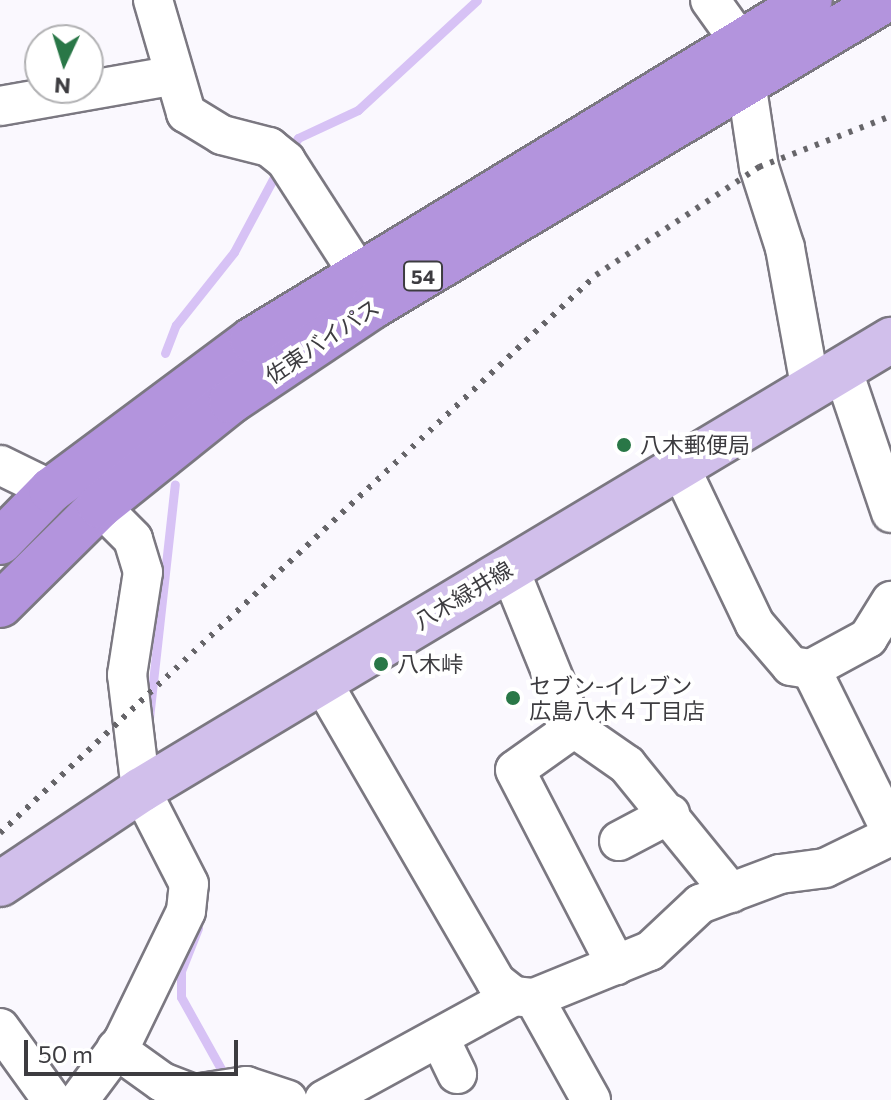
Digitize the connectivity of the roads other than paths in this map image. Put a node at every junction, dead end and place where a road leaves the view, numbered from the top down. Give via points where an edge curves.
1 (153, 0) edge
2 (710, 0) edge
3 (810, 0) edge
4 (885, 0) edge
5 (740, 42) junction
6 (171, 76) junction
7 (745, 84) junction
8 (0, 106) edge
9 (357, 271) junction
10 (891, 340) edge
11 (826, 377) junction
12 (0, 465) edge
13 (679, 465) junction
14 (51, 490) junction
15 (100, 506) junction
16 (891, 513) edge
17 (0, 542) edge
18 (509, 568) junction
19 (891, 601) edge
20 (0, 605) edge
21 (811, 669) junction
22 (321, 680) junction
23 (574, 728) junction
24 (141, 790) junction
25 (670, 814) junction
26 (891, 833) edge
27 (619, 841) dead end
28 (0, 884) edge
29 (731, 893) junction
30 (616, 965) junction
31 (524, 997) junction
32 (0, 1028) edge
33 (440, 1039) junction
34 (116, 1049) junction
35 (457, 1074) dead end
36 (52, 1100) edge
37 (79, 1100) edge
38 (288, 1100) edge
39 (324, 1100) edge
40 (591, 1100) edge

1 - 6 street
2 - 5 street
3 - 5 highway, 佐東バイパス / 54
4 - 7 highway, 佐東バイパス / 54
5 - 7 street
5 - 9 highway, 佐東バイパス / 54
6 - 8 street
6 - 9 street via 186,113 286,161
7 - 11 street
7 - 15 highway, 佐東バイパス / 54 via 373,306 231,401
9 - 14 highway, 佐東バイパス / 54 via 151,410
10 - 11 main road, 八木緑井線
11 - 13 main road, 八木緑井線
11 - 16 street
12 - 14 street
13 - 18 main road, 八木緑井線
13 - 21 street via 755,624 791,666
14 - 17 highway, 佐東バイパス / 54
15 - 20 highway, 佐東バイパス / 54
15 - 24 street via 133,539 143,572 127,675
18 - 22 main road, 八木緑井線
18 - 23 street
19 - 21 street via 868,638
21 - 26 street
22 - 24 main road, 八木緑井線
22 - 31 street via 496,982
23 - 25 street via 627,765
23 - 30 street via 515,770
24 - 28 main road, 八木緑井線
24 - 34 street via 189,884
25 - 27 street
25 - 29 street
26 - 29 street via 825,868
29 - 30 street via 700,904 650,951
30 - 31 street
31 - 33 street
31 - 40 street
32 - 36 street
33 - 35 street
33 - 39 street
34 - 37 street
34 - 38 street via 162,1082 194,1094 246,1086

